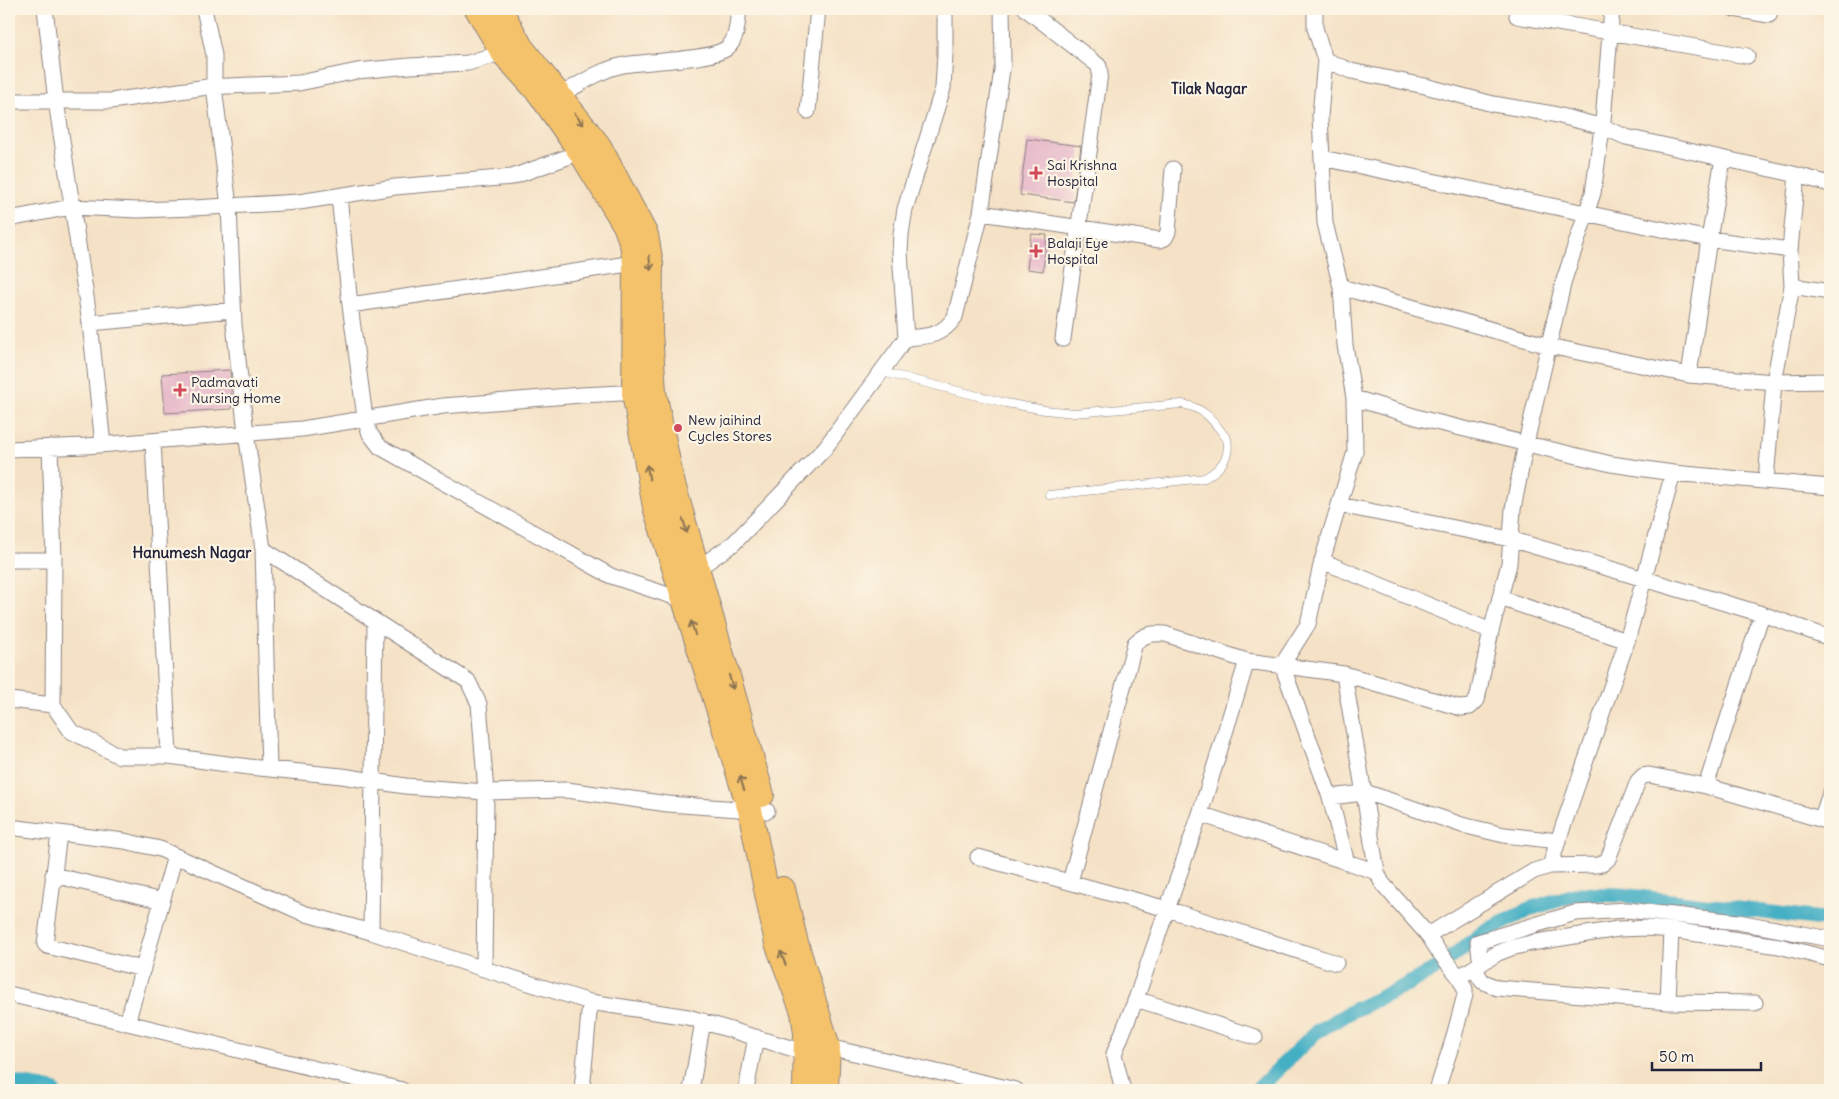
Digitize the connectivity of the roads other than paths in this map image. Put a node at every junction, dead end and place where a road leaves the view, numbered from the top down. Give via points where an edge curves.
1 (45, 9) edge
2 (204, 9) edge
3 (477, 9) edge
4 (500, 9) edge
5 (739, 9) edge
6 (818, 9) edge
7 (944, 9) edge
8 (1002, 9) edge
9 (1026, 9) edge
10 (1315, 9) edge
11 (1612, 9) edge
12 (1734, 9) edge
13 (1769, 15) dead end
14 (1518, 16) dead end
15 (1610, 31) junction
16 (512, 50) junction
17 (1747, 56) dead end
18 (1325, 60) junction
19 (214, 87) junction
20 (552, 98) junction
21 (9, 101) edge
22 (56, 101) junction
23 (808, 111) dead end
24 (1602, 126) junction
25 (590, 149) junction
26 (1322, 158) junction
27 (1723, 159) junction
28 (1173, 169) dead end
29 (1797, 175) junction
30 (1830, 184) edge
31 (338, 196) junction
32 (229, 206) junction
33 (71, 207) junction
34 (1587, 212) junction
35 (981, 213) junction
36 (9, 219) edge
37 (1078, 227) junction
38 (1709, 239) junction
39 (1790, 250) junction
40 (635, 263) junction
41 (1792, 286) junction
42 (1341, 287) junction
43 (1830, 292) edge
44 (350, 305) junction
45 (233, 310) junction
46 (90, 323) junction
47 (906, 338) junction
48 (1063, 339) dead end
49 (1549, 346) junction
50 (882, 372) junction
51 (1689, 375) junction
52 (1830, 381) edge
53 (1774, 382) junction
54 (644, 392) junction
55 (1354, 398) junction
56 (365, 418) junction
57 (246, 433) junction
58 (153, 441) junction
59 (1526, 443) junction
60 (103, 445) junction
61 (50, 448) junction
62 (9, 449) edge
63 (1673, 473) junction
64 (1766, 480) junction
65 (1830, 487) edge
66 (1049, 495) dead end
67 (1339, 505) junction
68 (1510, 540) junction
69 (263, 549) junction
70 (9, 560) edge
71 (54, 560) junction
72 (1322, 561) junction
73 (687, 573) junction
74 (1644, 579) junction
75 (1500, 598) junction
76 (685, 601) junction
77 (710, 608) junction
78 (1762, 614) junction
79 (375, 622) junction
80 (1491, 631) junction
81 (1830, 638) edge
82 (1626, 641) junction
83 (1247, 661) junction
84 (1282, 665) junction
85 (1344, 674) junction
86 (9, 700) edge
87 (53, 705) junction
88 (170, 756) junction
89 (269, 769) junction
90 (373, 781) junction
91 (1706, 786) junction
92 (486, 792) junction
93 (1364, 793) junction
94 (1830, 794) edge
95 (1330, 797) junction
96 (758, 810) junction
97 (1200, 814) junction
98 (1826, 821) edge
99 (9, 828) edge
100 (59, 834) junction
101 (1558, 841) junction
102 (175, 856) junction
103 (978, 856) dead end
104 (1347, 863) junction
105 (1550, 866) junction
106 (1377, 872) junction
107 (53, 875) junction
108 (1070, 882) junction
109 (162, 900) junction
110 (1167, 908) junction
111 (1671, 930) junction
112 (371, 932) junction
113 (1428, 935) junction
114 (1830, 939) edge
115 (1830, 959) edge
116 (1336, 963) dead end
117 (1477, 966) junction
118 (143, 969) junction
119 (484, 969) junction
120 (1457, 974) junction
121 (9, 994) edge
122 (1136, 999) junction
123 (590, 1002) junction
124 (1668, 1002) junction
125 (1755, 1003) dead end
126 (703, 1021) junction
127 (127, 1023) junction
128 (756, 1037) junction
129 (1255, 1037) dead end
130 (817, 1050) junction
131 (402, 1090) edge
132 (582, 1090) edge
133 (691, 1090) edge
134 (746, 1090) edge
135 (806, 1090) edge
136 (826, 1090) edge
137 (1016, 1090) edge
138 (1123, 1090) edge
139 (1437, 1090) edge

1 - 22 street
2 - 19 street via 214,55
3 - 16 main road
4 - 16 main road
5 - 20 street via 732,42 726,49 708,56 623,65 601,72
6 - 23 street
7 - 47 street via 946,54 943,88 905,209 901,234
8 - 35 street via 1003,63
9 - 37 street via 1098,66 1100,74
10 - 18 street via 1315,28
11 - 15 street
12 - 13 street
14 - 15 street
15 - 17 street
15 - 24 street
16 - 19 street via 468,63 357,71 299,83
16 - 20 main road
18 - 24 street via 1351,71
18 - 26 street via 1320,116
19 - 22 street via 111,101
19 - 32 street
20 - 25 main road
21 - 22 street
22 - 33 street
24 - 27 street via 1626,137
24 - 34 street via 1593,193
25 - 31 street via 512,177 395,187
25 - 40 main road via 625,225
25 -> 54 main road via 646,235 651,264 650,332
26 - 34 street
26 - 42 street via 1325,223
27 - 29 street
27 - 38 street
28 - 37 street via 1165,238 1160,240
29 - 30 street
29 - 39 street
31 - 32 street
31 - 44 street
32 - 33 street via 138,210
32 - 45 street
33 - 36 street
33 - 46 street
34 - 38 street
34 - 49 street via 1564,280
35 - 37 street
35 - 47 street via 955,317 936,335
37 - 48 street
38 - 39 street
38 - 51 street
39 - 41 street
40 - 44 street
40 - 54 main road
41 - 43 street
41 - 53 street
42 - 49 street
42 - 55 street via 1345,345
44 - 56 street
45 - 46 street
45 - 57 street
46 - 60 street
47 - 50 street
49 - 51 street
49 - 59 street
50 - 66 lane via 1045,410 1074,413 1182,404 1195,406 1227,439 1227,458 1218,471 1204,478
50 - 73 street via 825,448 734,543
51 - 53 street
52 - 53 street
53 - 64 street
54 - 56 street via 443,406
54 - 73 main road via 671,477
55 - 59 street via 1423,419
55 - 67 street via 1355,452
56 - 57 street via 302,429
56 - 76 street via 370,434 380,447 611,576
57 - 58 street
57 - 69 street
58 - 60 street
58 - 88 street
59 - 63 street via 1611,464
59 - 68 street via 1512,509
60 - 61 street
61 - 62 street
61 - 71 street
63 - 64 street
63 - 74 street
64 - 65 street
67 - 68 street
67 - 72 street
68 - 74 street
68 - 75 street via 1509,564
69 - 79 street
69 - 89 street
70 - 71 street
71 - 87 street
72 - 80 street
72 - 84 street via 1308,624
73 - 76 main road
73 - 77 main road
74 - 78 street
74 - 82 street
75 - 80 street
75 - 82 street
76 - 77 street
96 -> 76 main road
77 -> 96 main road
78 - 81 street
78 - 91 street
79 - 90 street
79 - 92 street via 468,681 479,704
80 - 85 street via 1477,700 1470,707 1461,708
82 - 101 street
83 - 84 street
83 - 97 street
83 - 108 street via 1165,634 1142,636 1135,643
84 - 85 street
84 - 95 street
85 - 93 street
86 - 87 street
87 - 88 street via 71,731 119,756
88 - 89 street
89 - 90 street
90 - 92 street
90 - 112 street
91 - 98 street
91 - 105 street via 1643,776 1638,781 1608,859 1597,865
92 - 96 street via 567,790 668,804
92 - 119 street
93 - 95 street
93 - 101 street via 1462,825 1504,835
93 - 106 street
94 - 98 street
95 - 104 street
96 - 130 main road via 789,915
97 - 104 street
97 - 110 street
99 - 100 street
100 - 102 street via 141,844
100 - 107 street
101 - 105 street
102 - 109 street
102 - 112 street via 303,913
103 - 108 street
104 - 106 street
105 - 113 street via 1534,871
106 - 113 street via 1382,883
107 - 109 street
107 - 118 street via 45,944
108 - 110 street
109 - 118 street
110 - 116 street
110 - 122 street
111 - 115 street via 1779,946
111 - 117 street via 1618,929 1531,943 1498,953
111 - 124 street
112 - 119 street
113 - 120 street
114 - 117 street via 1738,922 1626,910 1575,913 1478,942
117 - 120 street
117 - 124 street via 1482,981 1497,988
118 - 127 street
119 - 123 street
120 - 139 street via 1464,985 1464,995
121 - 127 street
122 - 129 street
122 - 138 street via 1114,1054
123 - 126 street
123 - 132 street
124 - 125 street
126 - 128 street
126 - 133 street
127 - 131 street
128 - 130 street
128 - 134 street
130 - 135 main road
130 - 136 main road
130 - 137 street

